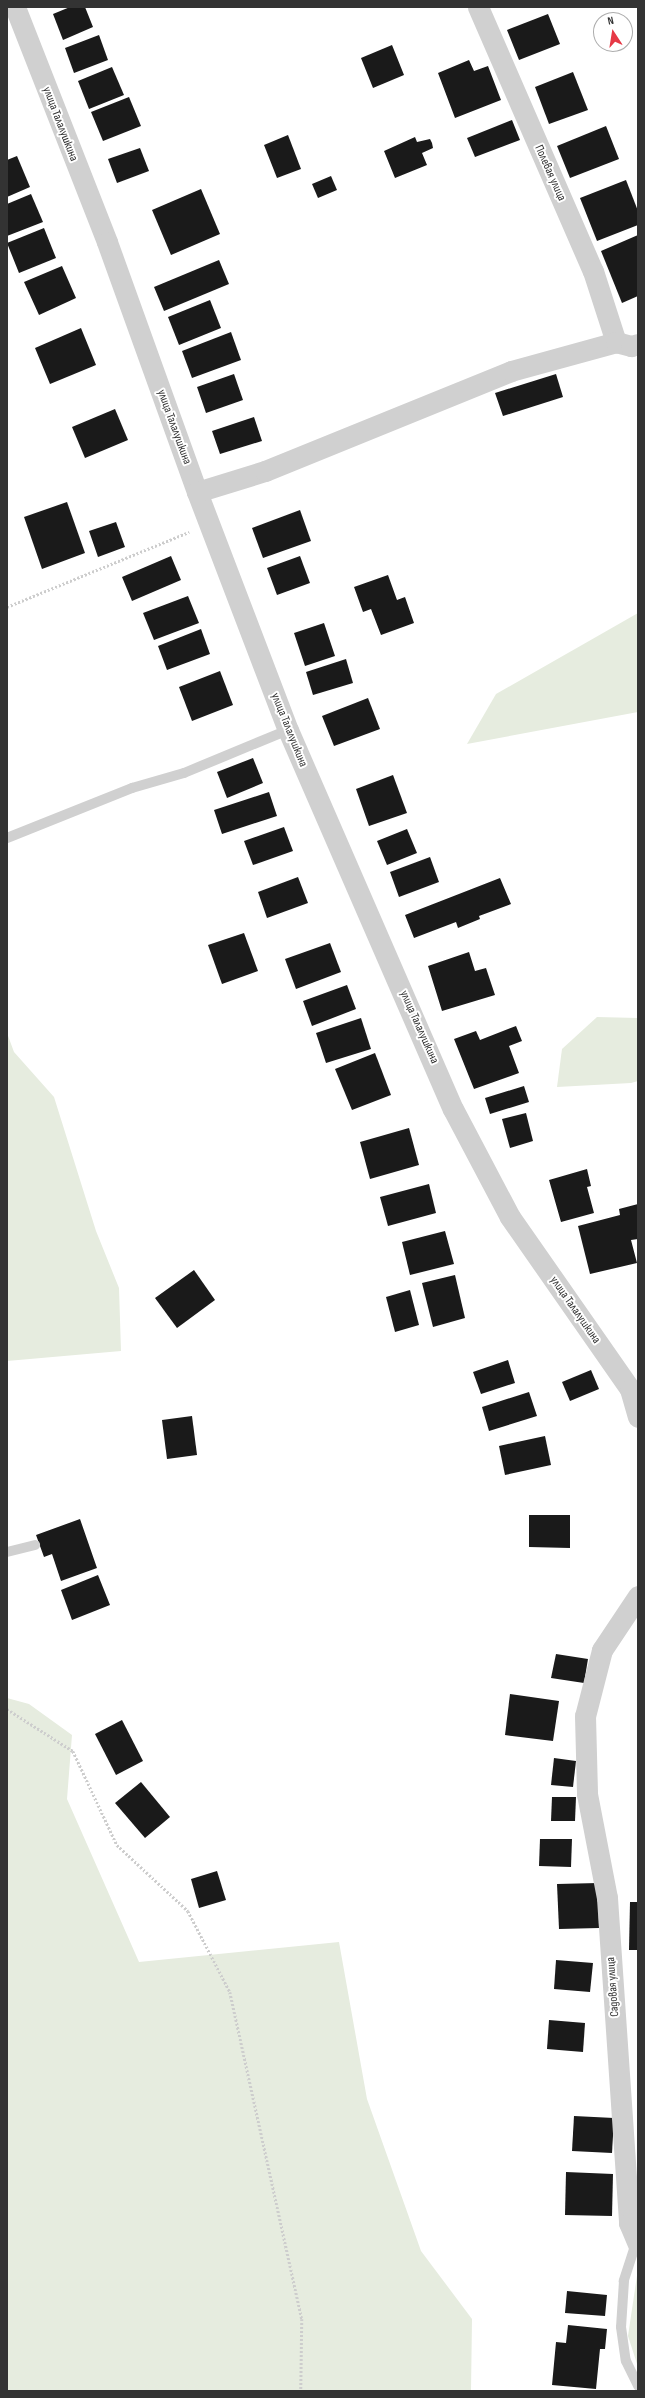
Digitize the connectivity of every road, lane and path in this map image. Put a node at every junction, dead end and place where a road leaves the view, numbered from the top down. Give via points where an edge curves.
1 (15, 7) edge
2 (478, 7) edge
3 (631, 346) edge
4 (197, 492) junction
5 (209, 523) junction
6 (7, 607) edge
7 (288, 730) junction
8 (7, 838) edge
9 (634, 1387) edge
10 (638, 1417) edge
11 (35, 1546) dead end
12 (7, 1552) edge
13 (638, 1596) edge
14 (7, 1709) edge
15 (637, 2244) edge
16 (638, 2386) edge
17 (301, 2391) edge

1 - 4 street, улица Талалушкина via 107,242
2 - 3 street, Полевая улица via 592,271
3 - 4 street via 511,371 265,472
4 - 5 street, улица Талалушкина
5 - 6 path
5 - 7 street, улица Талалушкина
7 - 8 lane via 184,773 132,788
7 - 9 street, улица Талалушкина via 453,1109 510,1217
9 - 10 street, улица Талалушкина
11 - 12 lane
13 - 15 street, Садовая улица via 602,1650 585,1716 587,1794 607,1898 629,2223
14 - 17 path via 73,1751 117,1845 188,1911 230,1992 302,2318
15 - 16 lane, Садовая улица via 624,2281 621,2327 626,2361

